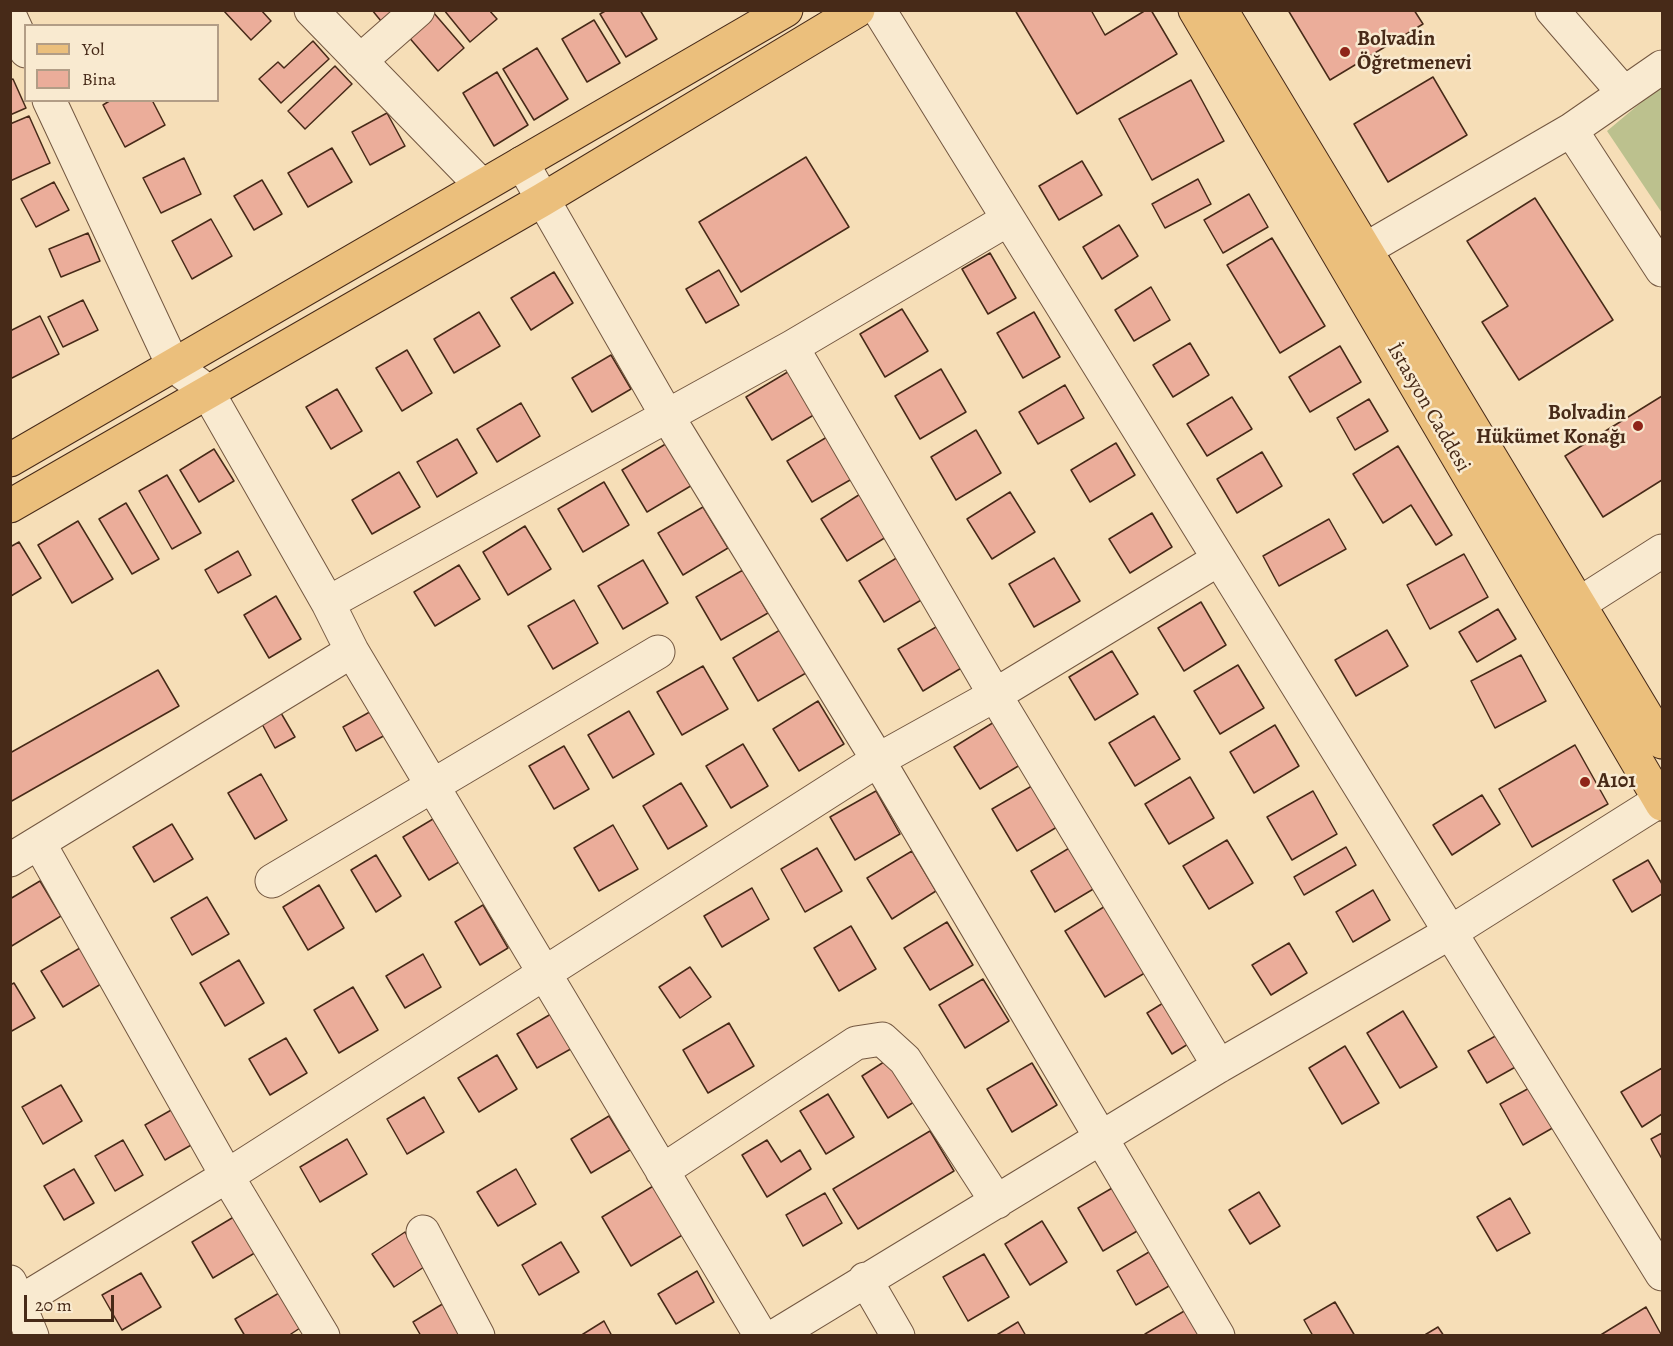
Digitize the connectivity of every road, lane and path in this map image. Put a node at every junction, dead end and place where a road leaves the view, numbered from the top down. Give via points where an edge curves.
1 (311, 10) edge
2 (418, 10) edge
3 (786, 10) edge
4 (858, 10) edge
5 (879, 10) edge
6 (1195, 10) edge
7 (1221, 10) edge
8 (1552, 10) edge
9 (10, 16) edge
10 (24, 48) edge
11 (24, 54) edge
12 (360, 61) junction
13 (10, 62) edge
14 (1662, 67) edge
15 (1624, 93) junction
16 (50, 102) edge
17 (1571, 130) junction
18 (522, 163) junction
19 (481, 185) junction
20 (542, 200) junction
21 (1007, 220) junction
22 (1366, 249) junction
23 (1662, 270) edge
24 (792, 347) junction
25 (173, 365) junction
26 (207, 391) junction
27 (666, 414) junction
28 (10, 460) edge
29 (10, 507) edge
30 (1662, 551) edge
31 (1219, 559) junction
32 (328, 603) junction
33 (1579, 604) junction
34 (352, 651) junction
35 (658, 652) dead end
36 (994, 695) junction
37 (1662, 742) edge
38 (878, 760) junction
39 (432, 784) junction
40 (1662, 801) edge
41 (39, 843) junction
42 (10, 860) edge
43 (272, 881) dead end
44 (1451, 932) junction
45 (545, 972) junction
46 (1219, 1066) junction
47 (1101, 1139) junction
48 (662, 1171) junction
49 (227, 1176) junction
50 (997, 1202) junction
51 (423, 1232) dead end
52 (1662, 1274) edge
53 (865, 1279) junction
54 (14, 1292) edge
55 (32, 1335) edge
56 (323, 1335) edge
57 (478, 1335) edge
58 (761, 1335) edge
59 (775, 1335) edge
60 (898, 1335) edge
61 (1218, 1335) edge

1 - 12 street
2 - 12 street
3 - 18 main road
4 - 20 main road
5 - 21 street
6 - 40 main road, İstasyon Caddesi
7 - 22 main road
8 - 15 street
9 - 10 street
11 - 13 street
12 - 19 street
14 - 15 street
15 - 17 street
16 - 25 street
17 - 22 street
17 - 23 street
18 - 19 main road
18 - 20 street
19 - 25 main road
20 - 26 main road
20 - 27 street
21 - 24 street
21 - 31 street
22 - 33 main road
24 - 27 street
24 - 36 street
25 - 26 street
25 - 28 main road
26 - 29 main road
26 - 32 street
27 - 32 street
27 - 38 street
30 - 33 street
31 - 36 street
31 - 44 street
32 - 34 street
33 - 37 main road
34 - 39 street
34 - 41 street
35 - 39 street
36 - 38 street
36 - 46 street
38 - 45 street
38 - 47 street
39 - 43 street
39 - 45 street
40 - 44 street
41 - 42 street
41 - 49 street
44 - 46 street
44 - 52 street
45 - 48 street
45 - 49 street
46 - 47 street
47 - 50 street
47 - 61 street
48 - 50 street via 856,1043 882,1039 905,1060
48 - 58 street
49 - 54 street
49 - 56 street
50 - 53 street
51 - 57 street
53 - 59 street
53 - 60 street
54 - 55 street

